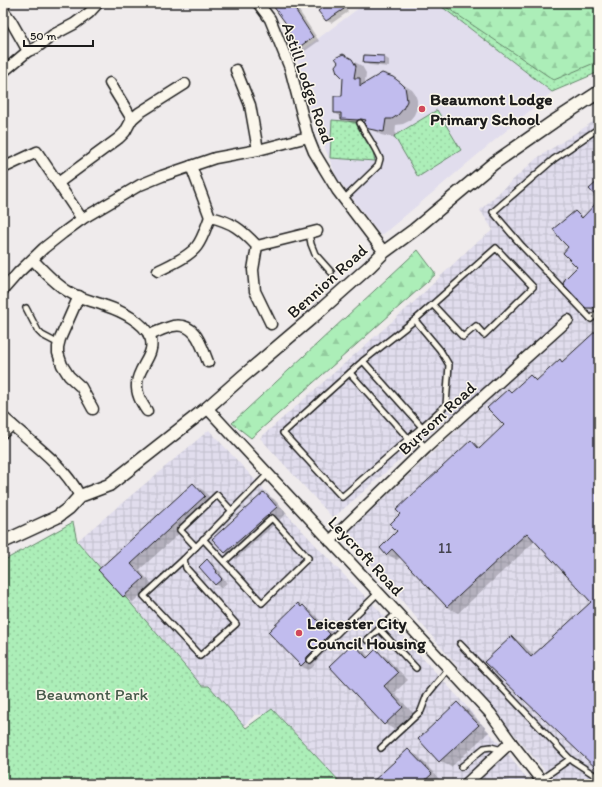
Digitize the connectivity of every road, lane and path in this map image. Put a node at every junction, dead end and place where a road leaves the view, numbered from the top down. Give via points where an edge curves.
1 (98, 3) edge
2 (258, 3) edge
3 (3, 10) edge
4 (28, 51) junction
5 (236, 70) dead end
6 (3, 72) edge
7 (110, 83) dead end
8 (185, 84) dead end
9 (599, 92) edge
10 (132, 119) junction
11 (360, 123) dead end
12 (599, 128) edge
13 (308, 137) junction
14 (258, 150) junction
15 (191, 166) junction
16 (3, 168) edge
17 (58, 183) junction
18 (344, 198) junction
19 (210, 217) junction
20 (82, 219) junction
21 (313, 232) joint
22 (257, 246) junction
23 (384, 252) junction
24 (33, 260) junction
25 (158, 271) dead end
26 (331, 272) dead end
27 (3, 290) edge
28 (79, 296) junction
29 (433, 305) junction
30 (26, 308) dead end
31 (599, 312) edge
32 (415, 320) junction
33 (568, 320) dead end
34 (271, 324) dead end
35 (149, 335) junction
36 (59, 344) junction
37 (364, 361) junction
38 (208, 362) dead end
39 (350, 373) junction
40 (207, 408) junction
41 (93, 409) dead end
42 (147, 411) dead end
43 (3, 417) edge
44 (12, 425) junction
45 (422, 427) junction
46 (3, 433) edge
47 (413, 434) junction
48 (408, 438) junction
49 (426, 448) junction
50 (268, 474) junction
51 (80, 496) junction
52 (232, 511) junction
53 (203, 539) junction
54 (330, 541) junction
55 (3, 542) edge
56 (196, 547) junction
57 (184, 558) junction
58 (224, 562) junction
59 (378, 593) junction
60 (397, 613) junction
61 (379, 629) junction
62 (367, 640) dead end
63 (460, 644) dead end
64 (310, 660) dead end
65 (416, 668) dead end
66 (449, 668) junction
67 (511, 742) junction
68 (381, 748) dead end
69 (503, 750) junction
70 (570, 759) junction
71 (461, 767) dead end
72 (599, 776) edge
73 (542, 782) edge
74 (466, 784) edge

1 - 4 street via 74,24 53,34 36,48
2 - 13 street, Astill Lodge Road via 270,20 290,68
3 - 4 street
4 - 6 street
5 - 14 street via 250,105
7 - 10 street
8 - 10 street
9 - 23 street, Bennion Road via 494,163
10 - 17 street via 119,138
11 - 18 lane via 380,159 378,166
12 - 31 lane via 554,159 493,212 591,319
13 - 14 street
13 - 18 street, Astill Lodge Road via 314,152
14 - 15 street via 215,158
15 - 19 street
15 - 20 street via 140,186
16 - 17 street via 36,152
17 - 20 street
18 - 23 street, Astill Lodge Road
19 - 22 street via 231,224
19 - 25 street via 194,250
20 - 24 street via 44,248
21 - 22 street
21 - 26 lane via 311,244 315,254
22 - 34 street via 253,270 255,291
23 - 40 street, Bennion Road
24 - 27 street
24 - 28 street via 58,284
28 - 35 street via 125,314 138,322
28 - 36 street
29 - 29 lane via 496,248 533,287 484,335 476,326 463,337
29 - 32 lane
30 - 36 lane via 38,331
32 - 37 lane
32 - 45 lane via 449,365 446,405
33 - 49 street, Bursom Road
35 - 38 street via 171,326 186,327 197,335
35 - 42 street via 152,348 137,382 137,392
36 - 41 street via 58,354 65,371 81,387
37 - 39 lane
37 - 45 lane
39 - 48 lane
39 - 48 lane via 284,433 342,497
40 - 50 street, Leycroft Road
40 - 51 street, Bennion Road via 109,485
43 - 44 street
44 - 46 street
44 - 51 street via 52,459
45 - 47 lane
47 - 48 lane
47 - 49 lane
49 - 54 street, Bursom Road
50 - 52 lane
50 - 54 street, Leycroft Road
51 - 55 street via 57,517
52 - 53 lane
52 - 56 lane via 216,495 180,530
53 - 56 lane
53 - 58 lane
54 - 59 street, Leycroft Road
56 - 57 lane
57 - 57 lane via 186,568 236,624 200,656 144,596
58 - 58 lane via 272,518 308,558 262,603
59 - 60 street, Leycroft Road
59 - 64 lane
60 - 61 lane
60 - 66 street, Leycroft Road
61 - 62 lane
61 - 65 lane
63 - 70 lane
66 - 67 street, Leycroft Road via 491,714
66 - 68 lane via 427,695 421,711
67 - 69 street
67 - 73 street, Leycroft Road
69 - 71 lane via 484,748
69 - 74 street
70 - 72 lane
70 - 73 lane

